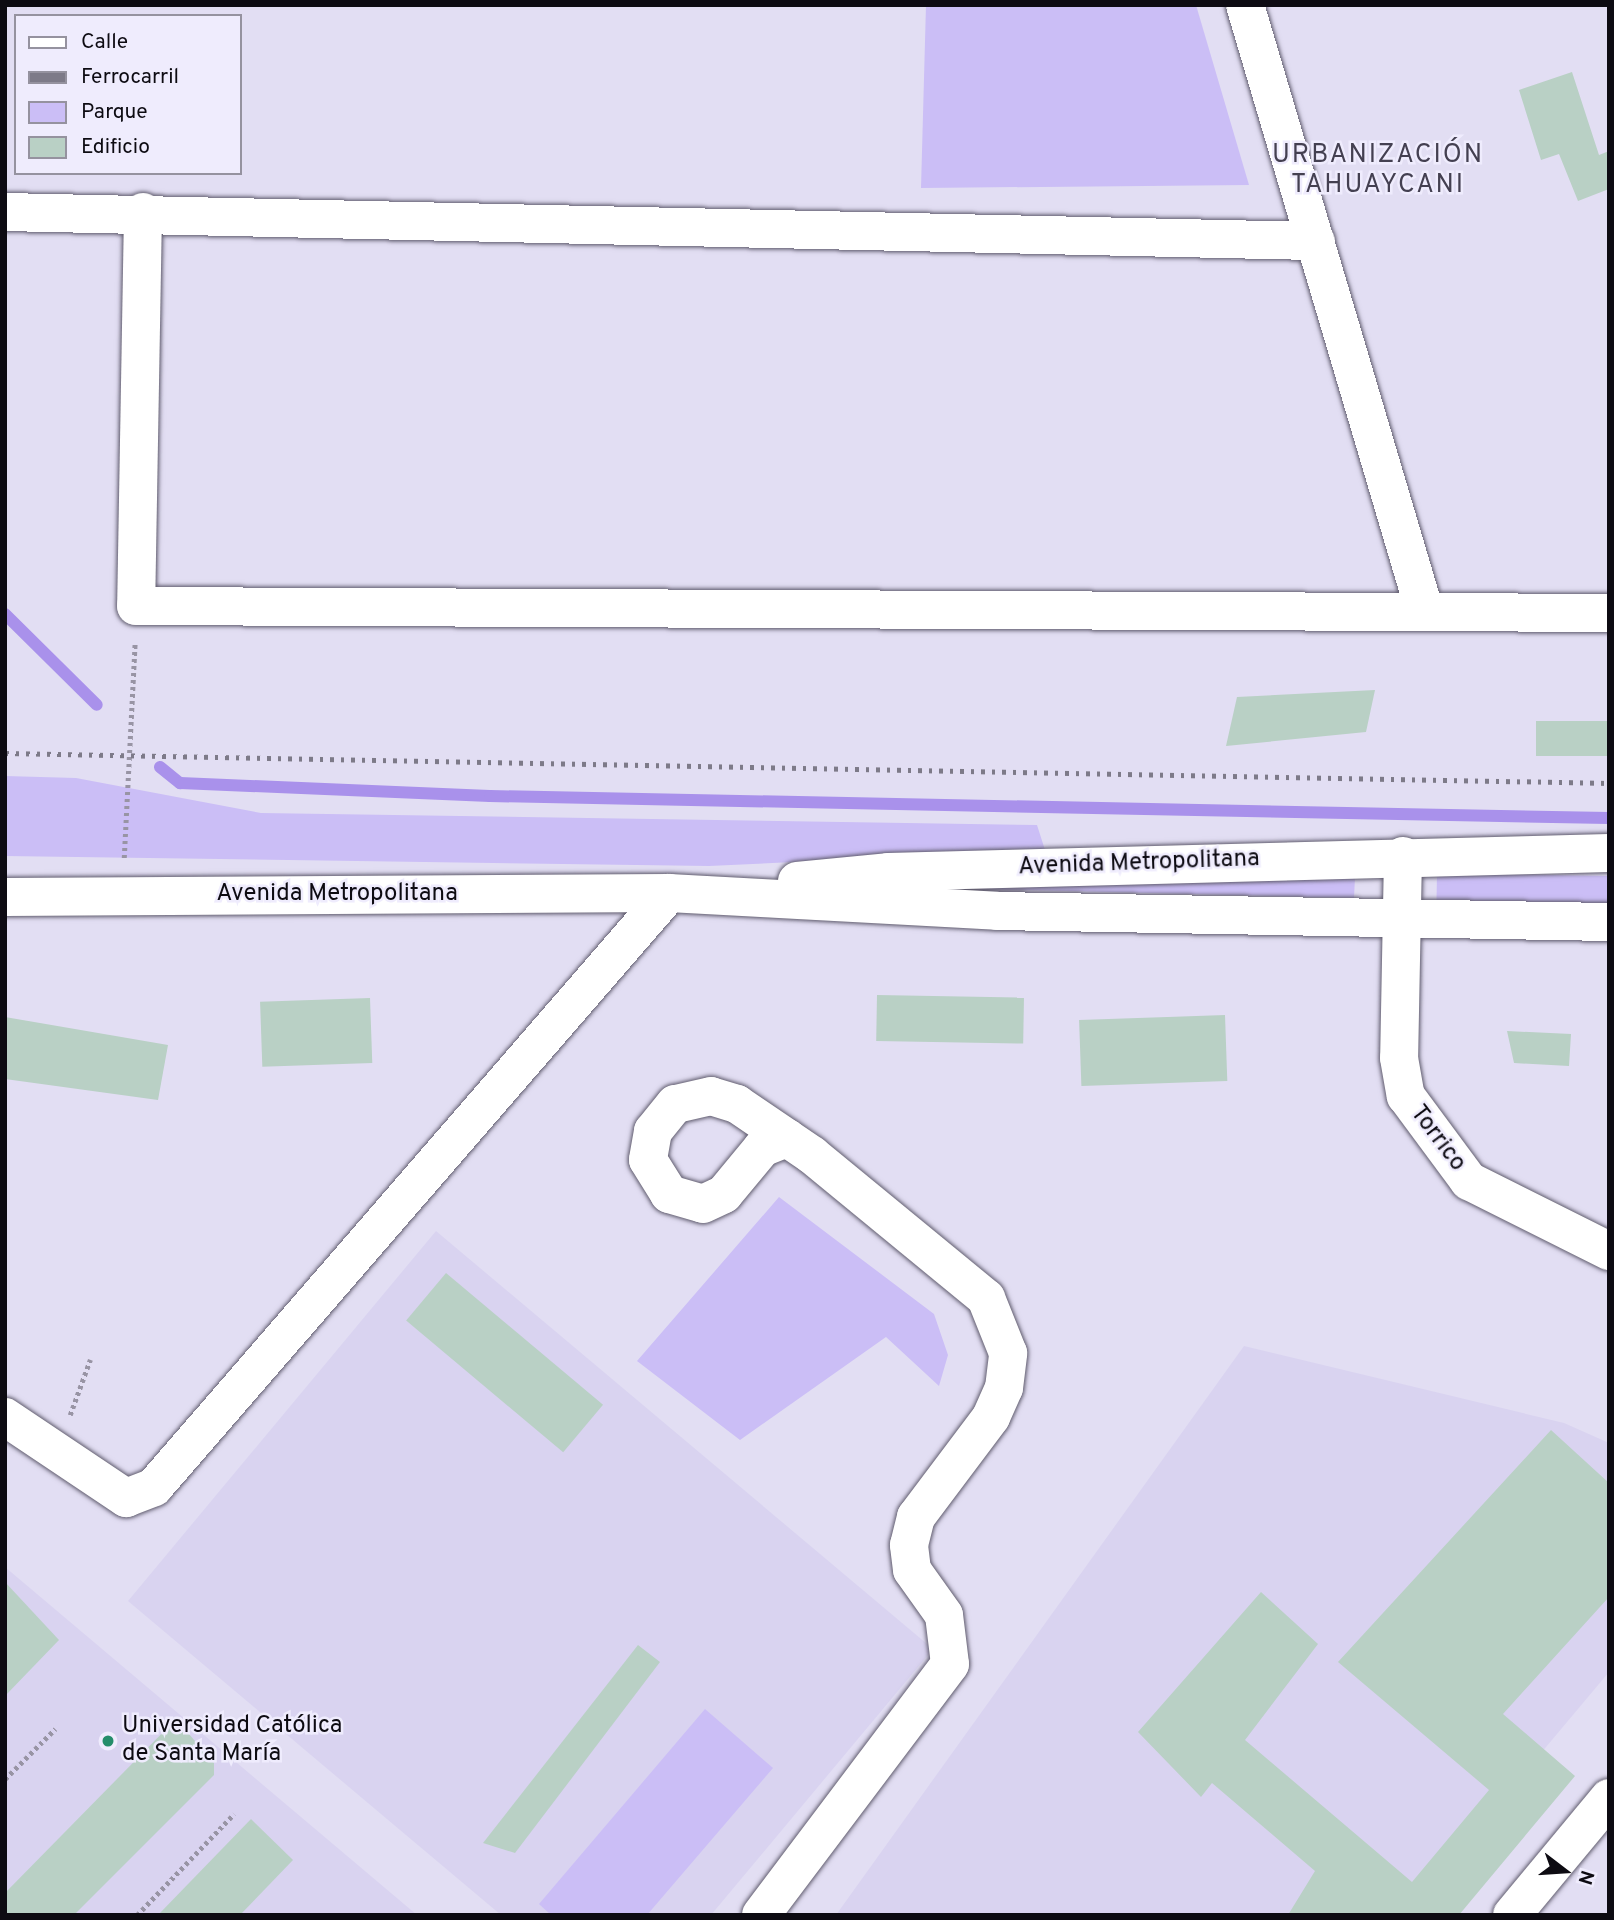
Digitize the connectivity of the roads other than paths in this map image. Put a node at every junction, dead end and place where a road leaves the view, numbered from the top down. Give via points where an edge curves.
1 (1245, 5) edge
2 (5, 212) edge
3 (143, 212) junction
4 (1316, 241) junction
5 (1424, 609) junction
6 (1609, 613) edge
7 (1609, 853) edge
8 (1403, 856) junction
9 (669, 893) junction
10 (5, 897) edge
11 (1401, 920) junction
12 (1609, 922) edge
13 (787, 1138) dead end
14 (1609, 1251) edge
15 (5, 1417) edge
16 (1609, 1798) edge
17 (761, 1915) edge
18 (1513, 1915) edge

1 - 4 street
2 - 3 street
3 - 4 street
3 - 5 street via 136,606
4 - 5 street
5 - 6 street
7 - 8 street, Avenida Metropolitana
8 - 9 street, Avenida Metropolitana via 888,872
8 - 11 street, Torrico
9 - 10 street, Avenida Metropolitana
9 - 11 street, Avenida Metropolitana via 997,911
9 - 15 street via 154,1487 126,1498
11 - 12 street, Avenida Metropolitana
11 - 14 street, Torrico via 1399,1058 1406,1096 1426,1130 1469,1181
13 - 17 street via 986,1298 1008,1353 1004,1388 991,1417 916,1517 909,1545 912,1570 944,1615 952,1639 950,1664
16 - 18 street

